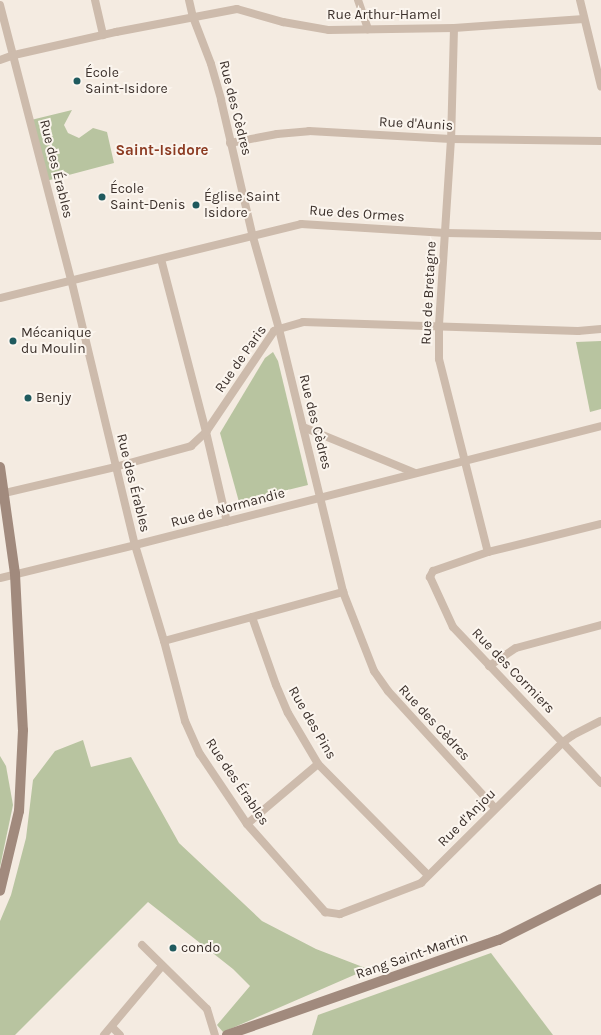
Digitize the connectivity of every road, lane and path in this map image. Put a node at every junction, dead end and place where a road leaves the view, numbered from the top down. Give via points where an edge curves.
1 (94, 0) edge
2 (189, 0) edge
3 (358, 0) edge
4 (580, 0) edge
5 (0, 5) edge
6 (193, 17) junction
7 (584, 19) junction
8 (454, 28) junction
9 (368, 29) junction
10 (103, 35) junction
11 (14, 55) junction
12 (0, 60) edge
13 (601, 86) edge
14 (451, 139) junction
15 (601, 141) edge
16 (230, 143) junction
17 (446, 233) junction
18 (601, 236) edge
19 (253, 237) junction
20 (161, 259) junction
21 (70, 279) junction
22 (0, 298) edge
23 (439, 327) junction
24 (279, 329) junction
25 (601, 329) edge
26 (601, 426) edge
27 (303, 427) junction
28 (206, 432) junction
29 (464, 462) junction
30 (0, 467) edge
31 (115, 467) junction
32 (415, 473) junction
33 (2, 493) edge
34 (320, 497) junction
35 (227, 522) junction
36 (601, 524) edge
37 (135, 545) junction
38 (488, 552) junction
39 (15, 574) junction
40 (0, 578) edge
41 (344, 592) junction
42 (252, 617) junction
43 (601, 625) edge
44 (164, 641) junction
45 (489, 666) junction
46 (601, 720) edge
47 (563, 742) junction
48 (318, 764) junction
49 (601, 783) edge
50 (495, 808) junction
51 (247, 824) junction
52 (428, 875) junction
53 (601, 889) edge
54 (0, 891) edge
55 (340, 914) joint
56 (142, 945) dead end
57 (162, 966) junction
58 (112, 1027) junction
59 (104, 1035) edge
60 (120, 1035) edge
61 (215, 1035) edge
62 (227, 1035) edge

1 - 10 street
2 - 6 street, Rue des Cèdres
3 - 9 street
4 - 7 street
5 - 11 street, Rue des Érables
6 - 9 street, Rue Arthur-Hamel via 237,9 283,22 329,30
6 - 10 street, Rue Arthur-Hamel
6 - 16 street, Rue des Cèdres via 211,64
7 - 8 street, Rue Arthur-Hamel
7 - 13 street
8 - 9 street, Rue Arthur-Hamel
8 - 14 street, Rue de Bretagne
10 - 11 street, Rue Arthur-Hamel
11 - 12 street, Rue Arthur-Hamel
11 - 21 street, Rue des Érables
14 - 15 street, Rue d'Aunis
14 - 16 street, Rue d'Aunis via 309,131
14 - 17 street, Rue de Bretagne
16 - 19 street, Rue des Cèdres
17 - 18 street, Rue des Ormes
17 - 19 street, Rue des Ormes via 301,224
17 - 23 street, Rue de Bretagne
19 - 20 street, Rue des Ormes
19 - 24 street, Rue des Cèdres
20 - 21 street, Rue des Ormes
20 - 28 street
21 - 22 street, Rue des Ormes
21 - 31 street, Rue des Érables
23 - 24 street, Rue de Paris via 303,322
23 - 25 street, Rue de Paris via 578,331
23 - 29 street, Rue de Bretagne via 439,360
24 - 27 street, Rue des Cèdres
24 - 28 street, Rue de Paris via 274,331
26 - 29 street, Rue de Normandie
27 - 32 street
27 - 34 street, Rue des Cèdres
28 - 31 street, Rue de Paris via 191,446
28 - 35 street
29 - 32 street, Rue de Normandie
29 - 38 street, Rue de Bretagne
30 - 33 main road
31 - 33 street, Rue de Paris
31 - 37 street, Rue des Érables
32 - 34 street, Rue de Normandie
33 - 39 main road
34 - 35 street, Rue de Normandie
34 - 41 street, Rue des Cèdres
35 - 37 street, Rue de Normandie
36 - 38 street
37 - 39 street, Rue de Normandie
37 - 44 street, Rue des Érables
38 - 45 street, Rue des Cormiers via 433,571 430,577 453,627
39 - 40 street, Rue de Normandie
39 - 54 main road via 23,730 19,811
41 - 42 street
41 - 50 street, Rue des Cèdres via 374,671 388,691
42 - 44 street
42 - 48 street, Rue des Pins via 288,713
43 - 45 street via 516,648
44 - 51 street, Rue des Érables via 185,722 200,754
45 - 47 street, Rue des Cormiers
46 - 47 street, Rue d'Anjou
47 - 49 street, Rue des Cormiers
47 - 50 street, Rue d'Anjou
48 - 51 street
48 - 52 street, Rue des Pins
50 - 52 street, Rue d'Anjou
51 - 55 street, Rue des Érables via 325,912
52 - 55 street, Rue d'Anjou via 421,883 406,890
53 - 62 main road, Rang Saint-Martin via 498,940
56 - 57 street
57 - 58 street
57 - 61 street via 207,1009
58 - 59 street
58 - 60 street

